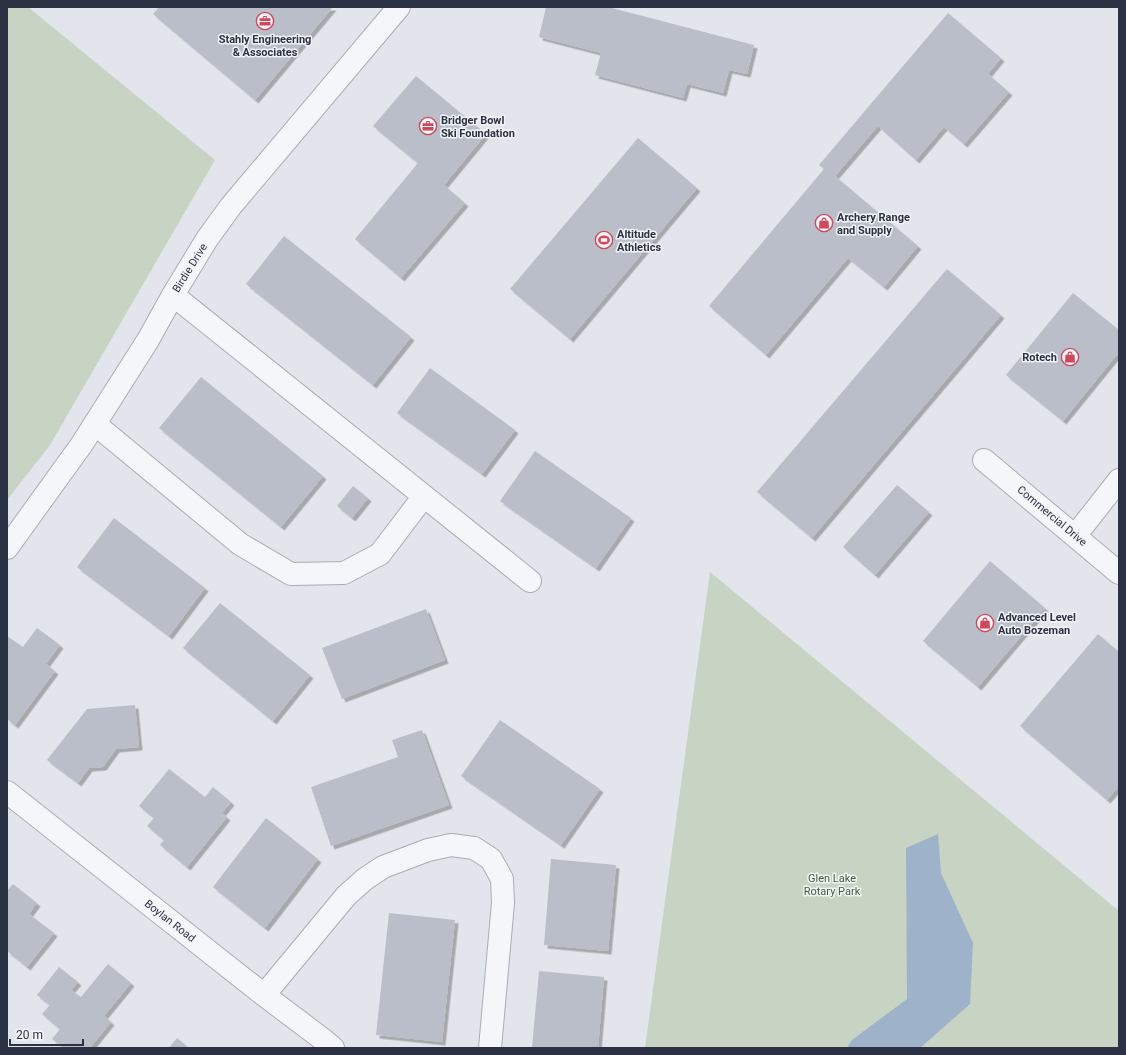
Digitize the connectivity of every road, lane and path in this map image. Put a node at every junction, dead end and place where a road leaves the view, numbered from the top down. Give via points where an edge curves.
1 (399, 7) edge
2 (173, 295) junction
3 (95, 424) junction
4 (984, 460) dead end
5 (1119, 480) edge
6 (424, 496) junction
7 (1074, 536) junction
8 (7, 548) edge
9 (1119, 573) edge
10 (530, 581) dead end
11 (7, 792) edge
12 (264, 995) junction
13 (333, 1048) edge
14 (490, 1048) edge

1 - 2 street, Birdie Drive via 231,206 207,239
2 - 3 street, Birdie Drive
2 - 6 street
3 - 6 street via 240,544 291,574 344,573 380,554
3 - 8 street, Birdie Drive
4 - 7 street, Commercial Drive
5 - 7 street
6 - 10 street
7 - 9 street, Commercial Drive
11 - 12 street, Boylan Road
12 - 13 street, Boylan Road
12 - 14 street via 346,896 365,879 383,867 428,850 452,845 474,848 491,859 502,879 503,902

